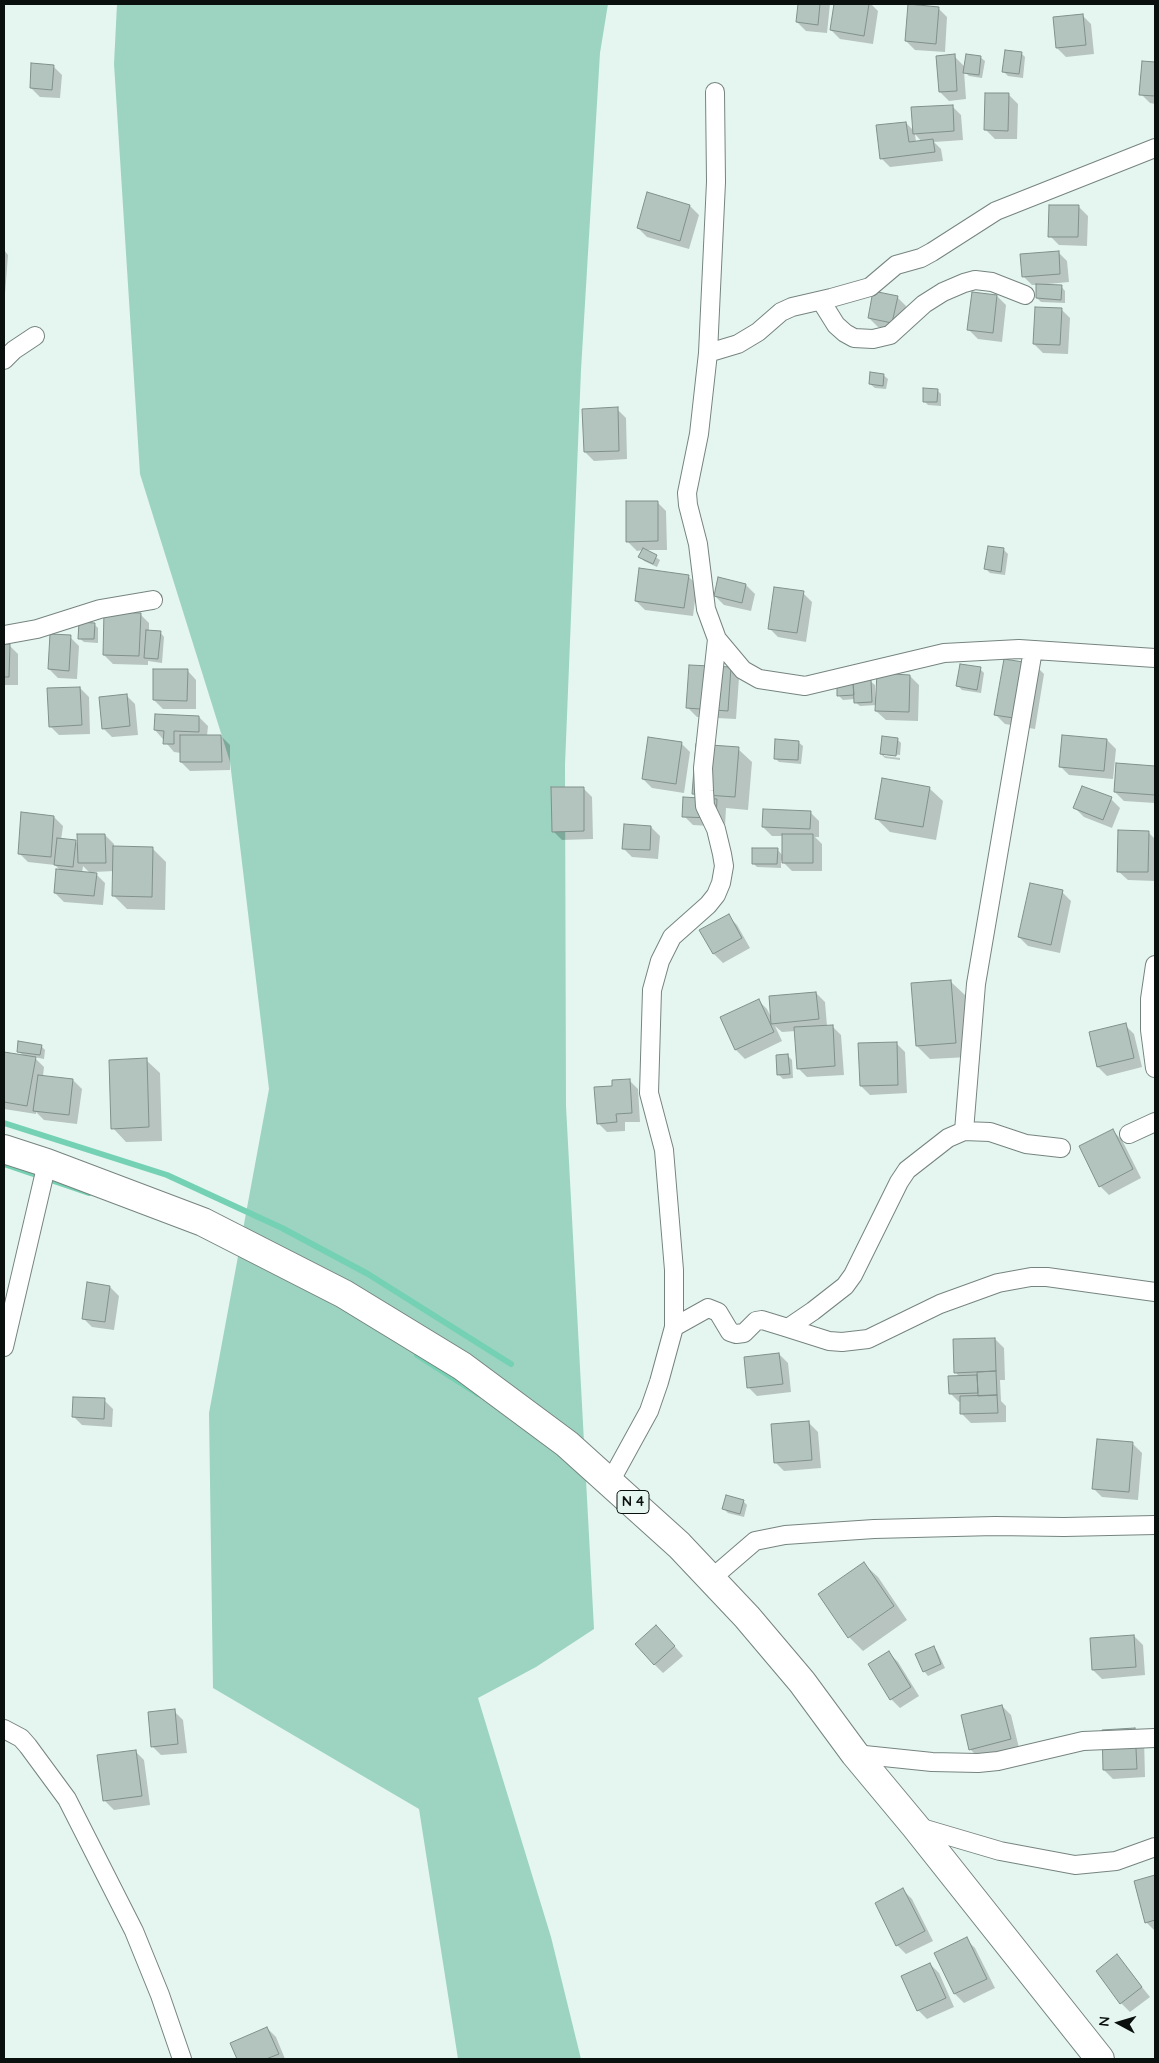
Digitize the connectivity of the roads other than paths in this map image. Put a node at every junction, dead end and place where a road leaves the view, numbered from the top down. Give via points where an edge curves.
1 (715, 92) dead end
2 (1155, 148) edge
3 (1025, 295) dead end
4 (821, 301) junction
5 (35, 336) dead end
6 (708, 353) junction
7 (4, 360) edge
8 (153, 600) dead end
9 (4, 635) edge
10 (717, 639) junction
11 (1033, 650) junction
12 (1155, 658) edge
13 (1155, 965) edge
14 (1155, 1068) edge
15 (1155, 1122) edge
16 (964, 1131) junction
17 (1129, 1134) dead end
18 (1061, 1148) dead end
19 (4, 1149) edge
20 (47, 1163) junction
21 (1155, 1292) edge
22 (674, 1327) junction
23 (788, 1328) junction
24 (4, 1347) edge
25 (610, 1482) junction
26 (1155, 1525) edge
27 (712, 1578) junction
28 (4, 1729) edge
29 (1155, 1738) edge
30 (855, 1754) junction
31 (915, 1826) junction
32 (1155, 1847) edge
33 (182, 2059) edge
34 (1100, 2059) edge

1 - 6 street via 716,182
2 - 4 street via 996,211 926,255 896,265 870,287
3 - 4 street via 992,282 976,280 964,283 924,304 890,335 872,339 854,338 845,333
4 - 6 street via 792,306 738,344
5 - 7 street
6 - 10 street via 699,434 687,493 698,544 706,609
8 - 9 street via 100,609 37,629
10 - 11 street via 743,670 759,679 805,686 944,653
10 - 22 street via 703,768 705,806 716,829 724,866 722,883 708,905 672,937 660,961 652,990 649,1093 664,1150 674,1260
11 - 12 street
11 - 16 street via 976,984
13 - 14 street via 1150,999
15 - 17 street
16 - 18 street via 990,1132 1026,1144
16 - 23 street via 948,1138 907,1170 853,1276 840,1290
19 - 20 highway, N 4
20 - 24 street
20 - 25 highway, N 4 via 203,1222 344,1294 462,1366 567,1444
21 - 23 street via 1031,1277 998,1283 940,1304 868,1338 829,1341
22 - 23 street via 708,1308 718,1312 730,1332 736,1334 744,1333 756,1321 762,1320
22 - 25 street via 649,1410
25 - 27 highway, N 4
26 - 27 street via 884,1529 785,1535 755,1541
27 - 30 highway, N 4 via 802,1682
28 - 33 street via 21,1738 67,1799 134,1931
29 - 30 street via 1083,1741 978,1763
30 - 31 highway, N 4
31 - 32 street via 1000,1852 1075,1865 1116,1861
31 - 34 highway, N 4

